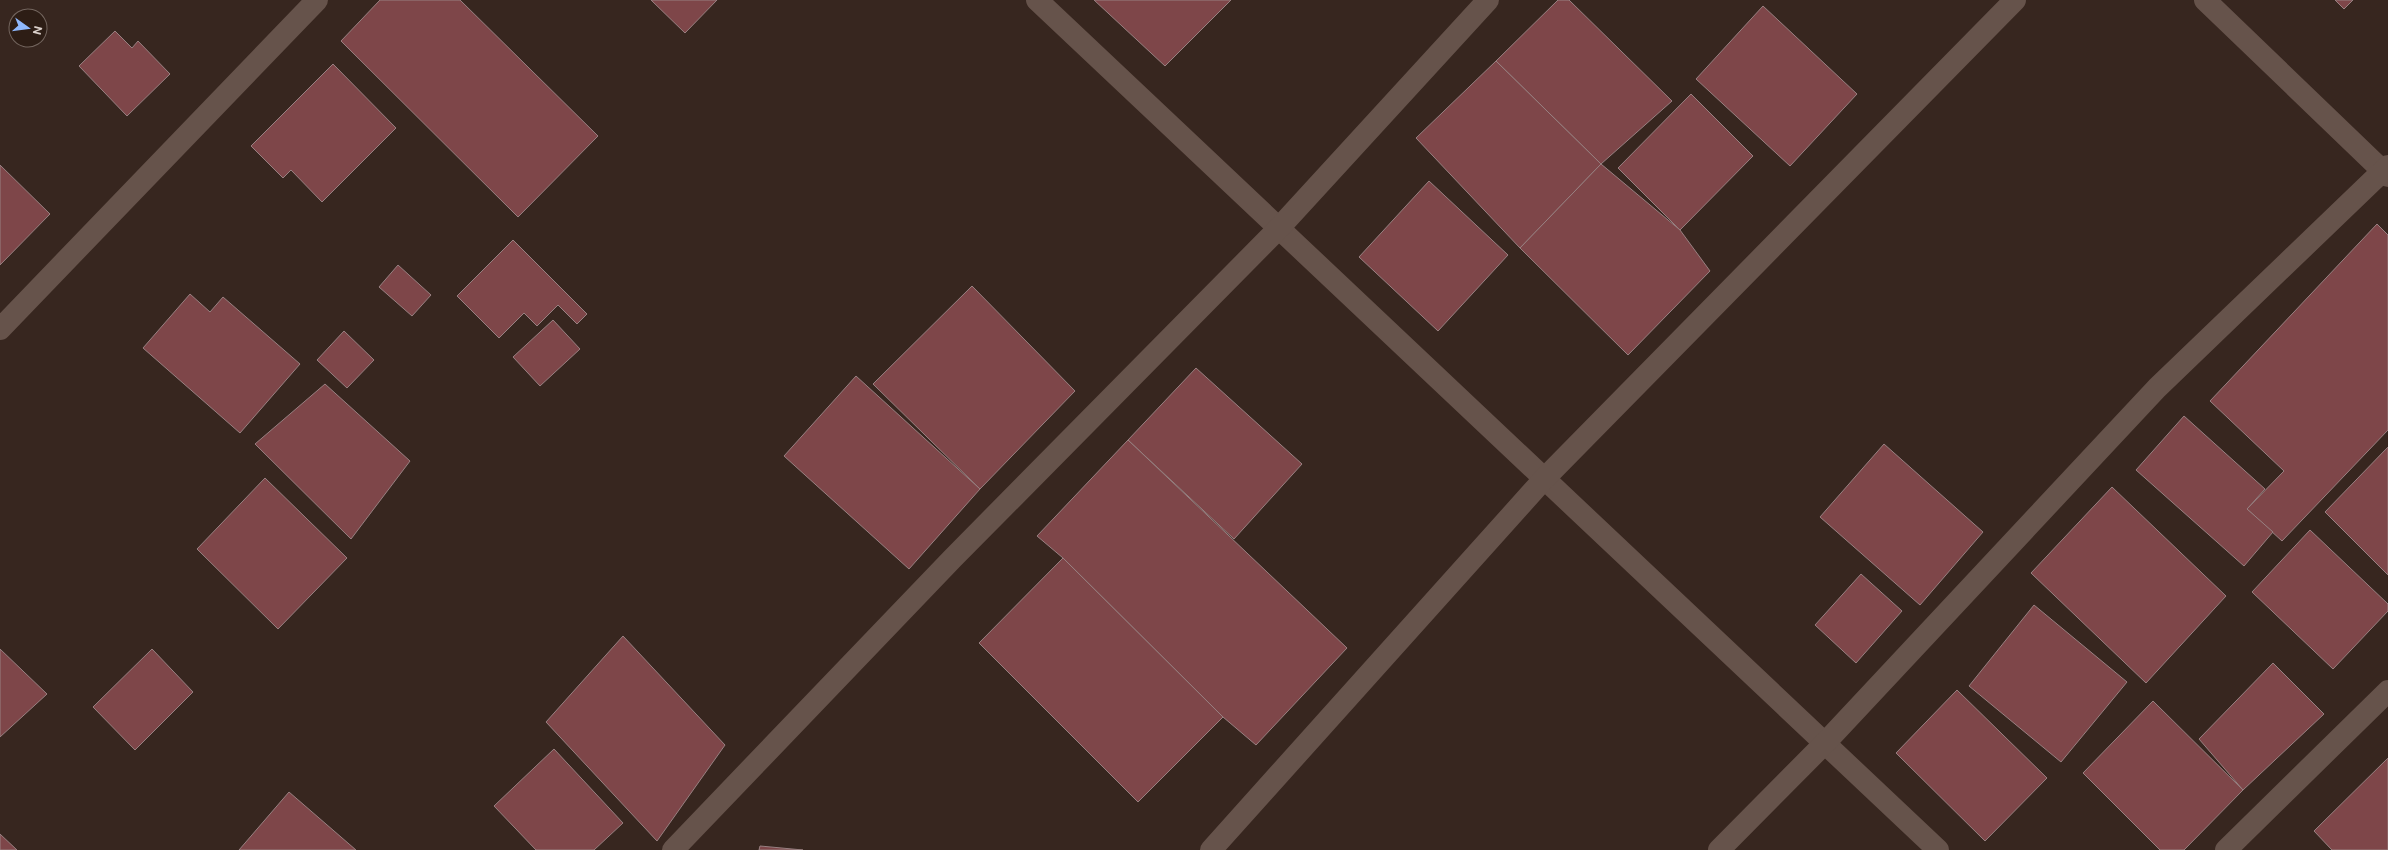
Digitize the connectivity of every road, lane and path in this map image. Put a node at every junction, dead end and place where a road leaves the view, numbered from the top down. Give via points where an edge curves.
1 (317, 0) edge
2 (1037, 0) edge
3 (1488, 0) edge
4 (2015, 0) edge
5 (2205, 0) edge
6 (2386, 171) edge
7 (1279, 228) junction
8 (0, 329) edge
9 (1544, 479) junction
10 (2388, 691) edge
11 (1824, 743) junction
12 (673, 850) edge
13 (1211, 850) edge
14 (1719, 850) edge
15 (1938, 850) edge
16 (2226, 850) edge

1 - 8 street
2 - 7 street
3 - 7 street
4 - 9 street
5 - 6 street
6 - 11 street via 2157,388
7 - 9 street
7 - 12 street via 953,558
9 - 11 street
9 - 13 street
10 - 16 street
11 - 14 street
11 - 15 street

